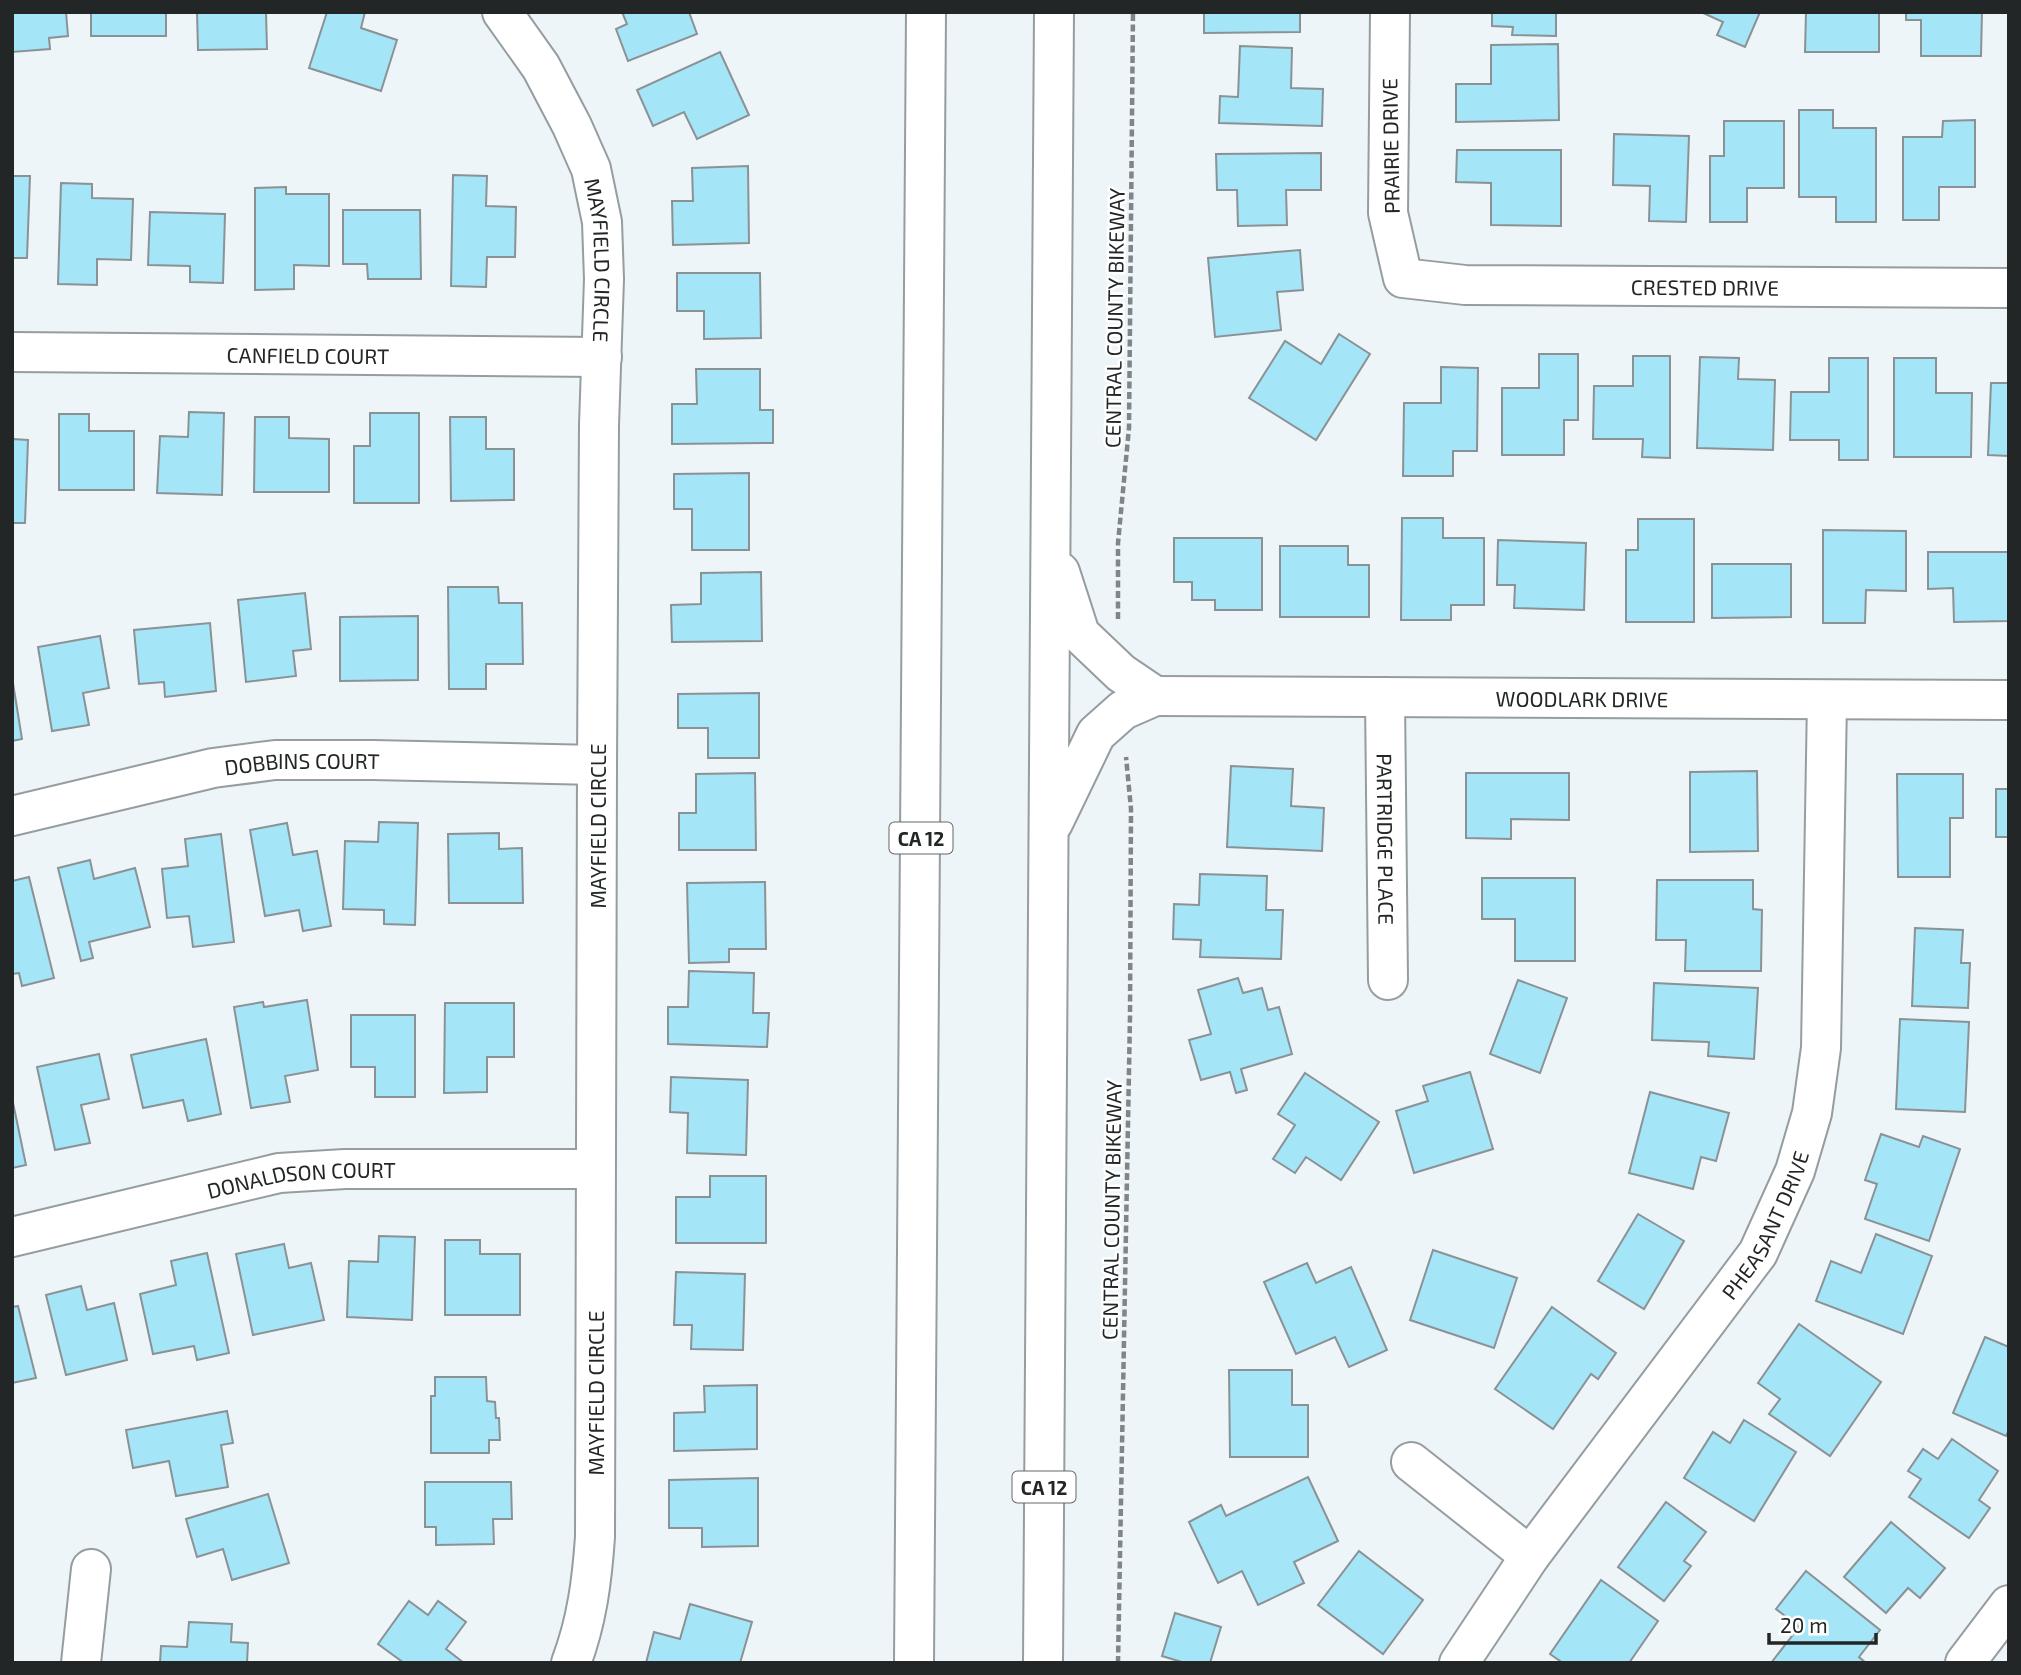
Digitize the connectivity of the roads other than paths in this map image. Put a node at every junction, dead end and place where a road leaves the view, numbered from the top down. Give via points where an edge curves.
1 (926, 12) edge
2 (1054, 12) edge
3 (1390, 12) edge
4 (504, 13) edge
5 (1403, 278) joint
6 (2009, 288) edge
7 (12, 352) edge
8 (602, 357) junction
9 (1050, 545) junction
10 (1155, 696) junction
11 (1385, 697) junction
12 (1827, 700) junction
13 (2009, 700) edge
14 (597, 765) junction
15 (12, 816) edge
16 (1048, 833) junction
17 (1388, 980) dead end
18 (595, 1169) junction
19 (12, 1237) edge
20 (1411, 1462) dead end
21 (1530, 1556) junction
22 (90, 1569) dead end
23 (2009, 1605) edge
24 (81, 1663) edge
25 (571, 1663) edge
26 (914, 1663) edge
27 (1043, 1663) edge
28 (1459, 1663) edge
29 (1965, 1663) edge

1 - 26 main road, CA 12
2 - 9 main road, CA 12
3 - 5 main road, PRAIRIE DRIVE via 1388,213
4 - 8 main road, MAYFIELD CIRCLE via 541,67 591,169 602,222
5 - 6 main road, CRESTED DRIVE via 1465,285
7 - 8 main road, CANFIELD COURT
8 - 14 main road, MAYFIELD CIRCLE
9 - 10 main road via 1080,634 1121,673
9 - 16 main road, CA 12
10 - 11 main road, WOODLARK DRIVE
10 - 16 main road via 1123,710 1096,734
11 - 12 main road, WOODLARK DRIVE
11 - 17 main road, PARTRIDGE PLACE
12 - 13 main road, WOODLARK DRIVE
12 - 21 main road, PHEASANT DRIVE via 1821,1048 1812,1113 1795,1171 1758,1253
14 - 15 main road, DOBBINS COURT via 275,760 213,768
14 - 18 main road, MAYFIELD CIRCLE
16 - 27 main road, CA 12
18 - 19 main road, DONALDSON COURT via 279,1173
18 - 25 main road, MAYFIELD CIRCLE via 595,1536 592,1583
20 - 21 main road
21 - 28 main road, PHEASANT DRIVE
22 - 24 main road
23 - 29 main road

